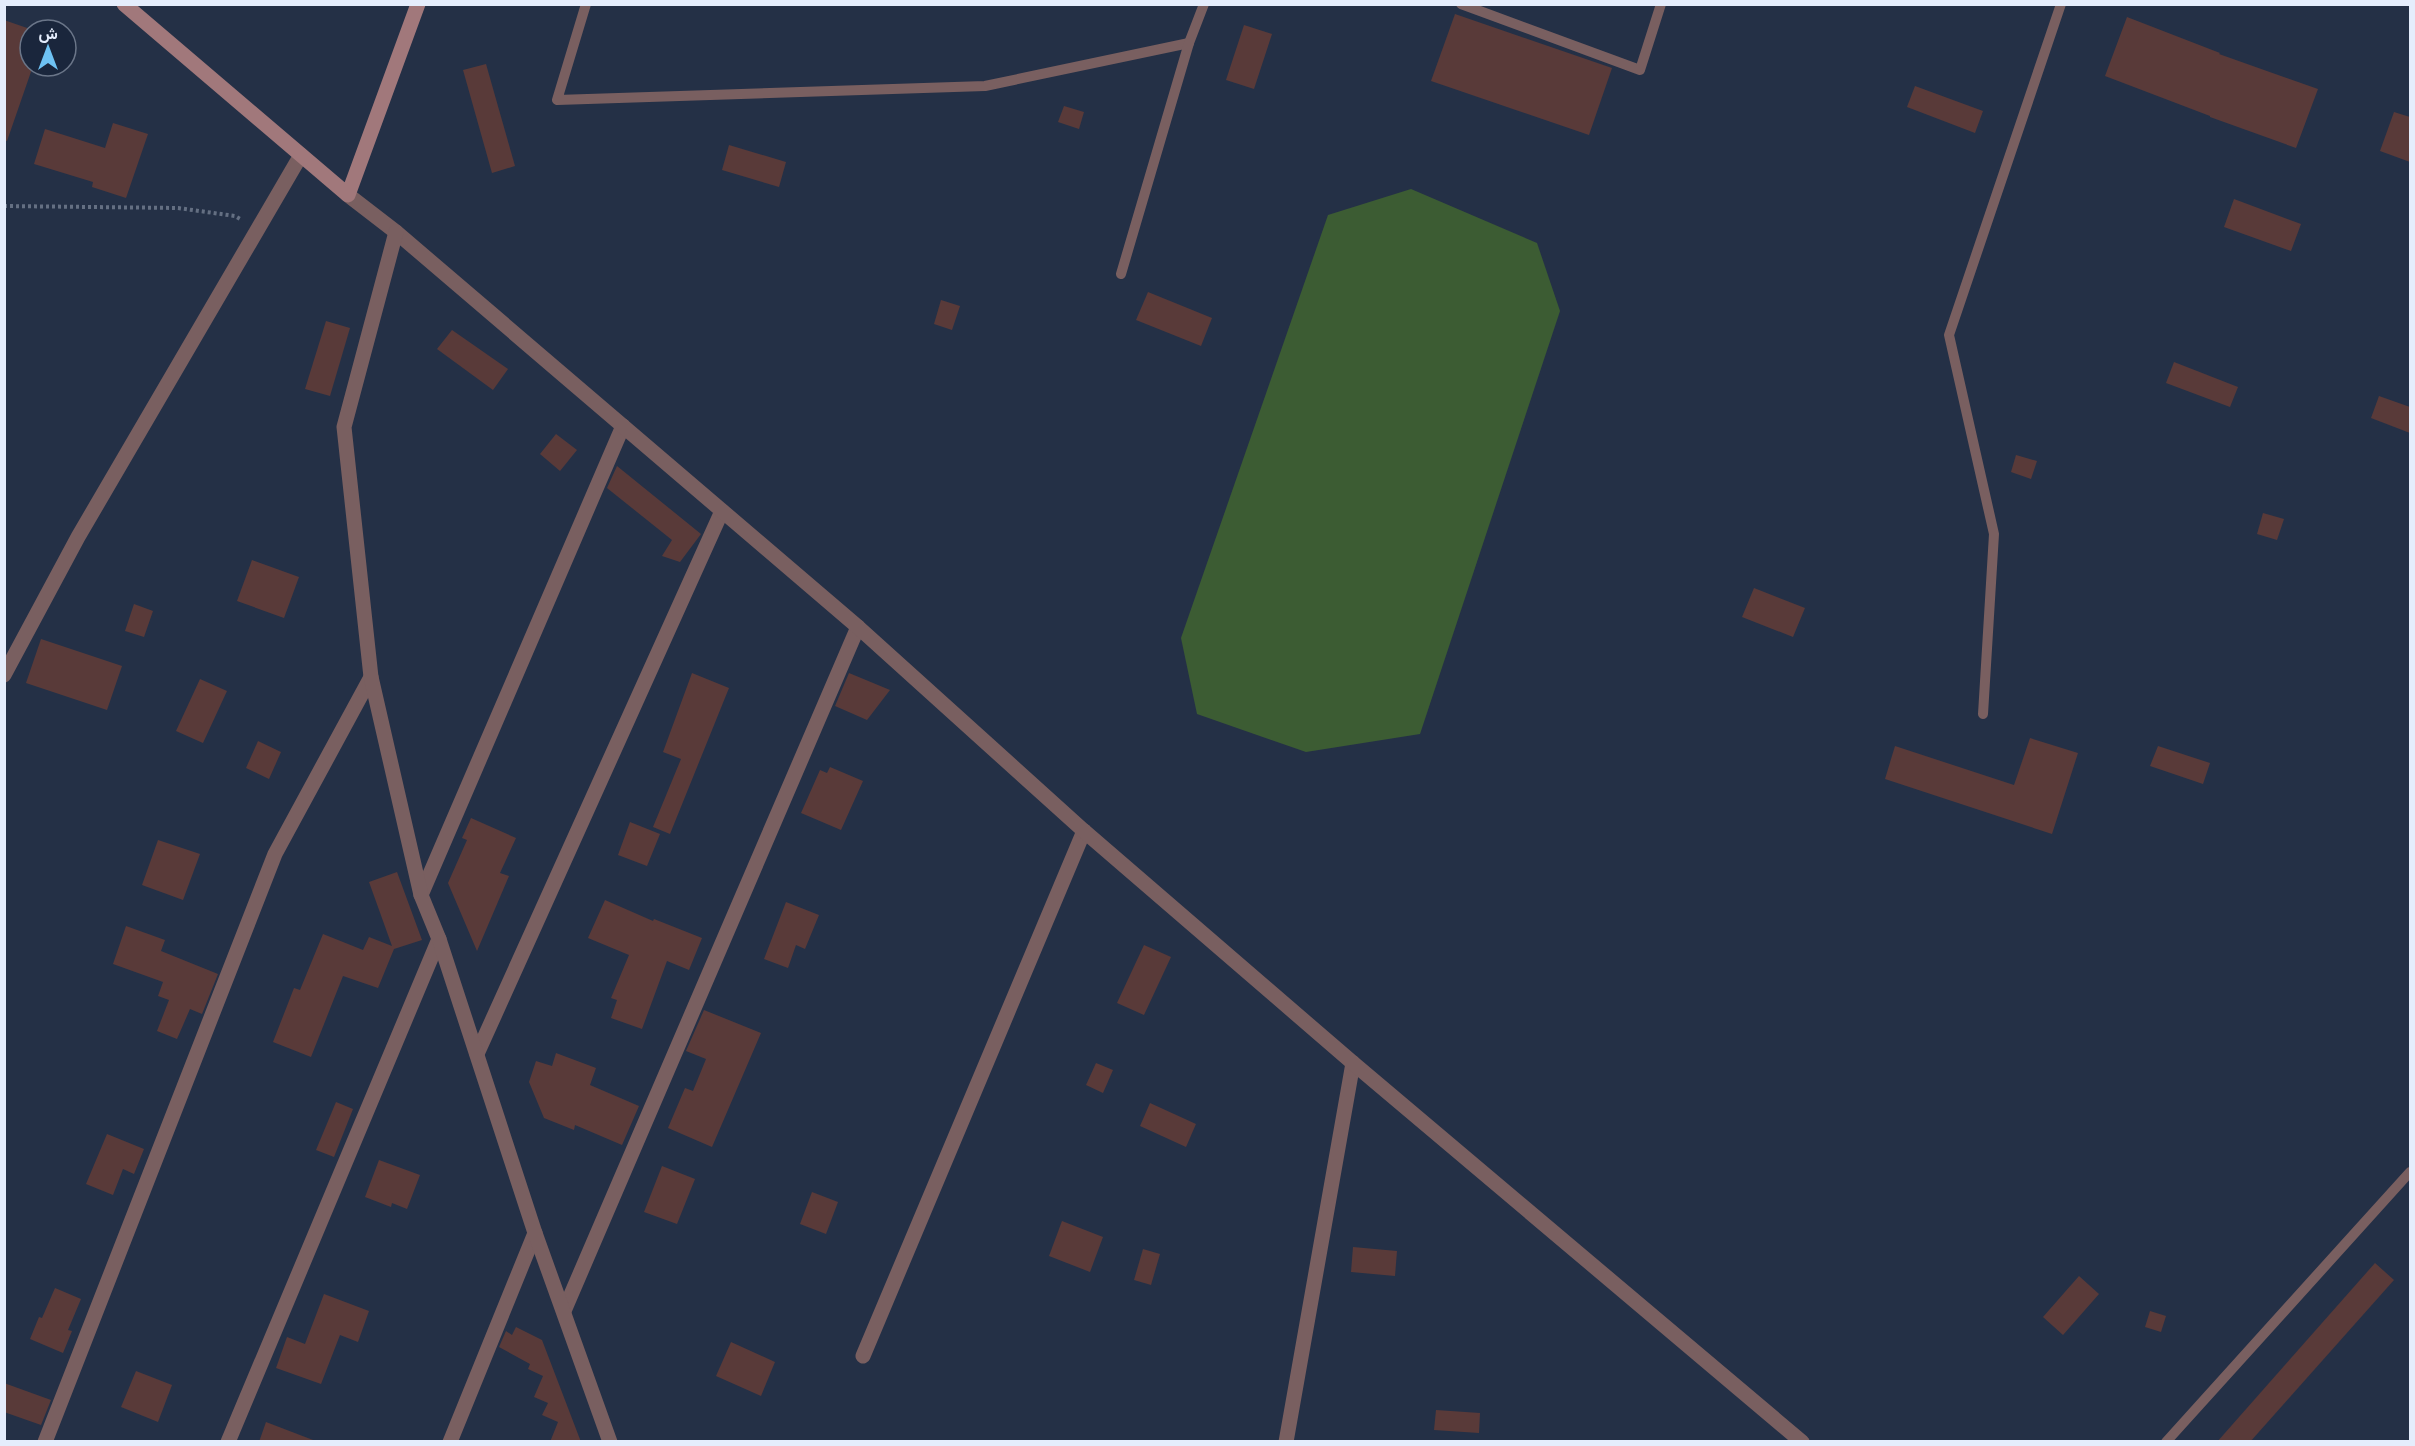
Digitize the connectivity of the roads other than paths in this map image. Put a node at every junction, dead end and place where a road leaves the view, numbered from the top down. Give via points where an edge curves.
1 (124, 4) edge
2 (418, 4) edge
3 (586, 4) edge
4 (1204, 4) edge
5 (1461, 4) edge
6 (1661, 4) edge
7 (2061, 4) edge
8 (1189, 43) junction
9 (301, 155) junction
10 (348, 195) junction
11 (396, 232) junction
12 (1121, 274) dead end
13 (623, 426) junction
14 (722, 511) junction
15 (858, 627) junction
16 (4, 675) edge
17 (371, 677) junction
18 (1983, 714) dead end
19 (1084, 831) junction
20 (421, 895) junction
21 (439, 939) junction
22 (477, 1054) junction
23 (1353, 1063) junction
24 (2410, 1172) edge
25 (535, 1233) junction
26 (564, 1311) junction
27 (863, 1356) dead end
28 (45, 1442) edge
29 (228, 1442) edge
30 (450, 1442) edge
31 (610, 1442) edge
32 (1286, 1442) edge
33 (1802, 1442) edge
34 (2166, 1442) edge

1 - 9 main road
2 - 10 main road
3 - 8 lane via 556,100 986,86
4 - 8 lane
5 - 6 lane via 1640,70
7 - 18 lane via 1949,335 1994,534
8 - 12 lane
9 - 10 main road
9 - 16 street via 78,537
10 - 11 street
11 - 13 street
11 - 17 street via 344,427
13 - 14 street
13 - 20 street
14 - 15 street
14 - 22 street
15 - 19 street
15 - 26 street
17 - 20 street
17 - 28 street via 275,854
19 - 23 street
19 - 27 street
20 - 21 street
21 - 22 street
21 - 29 street
22 - 25 street
23 - 32 street
23 - 33 street
24 - 34 lane
25 - 26 street
25 - 30 street
26 - 31 street

